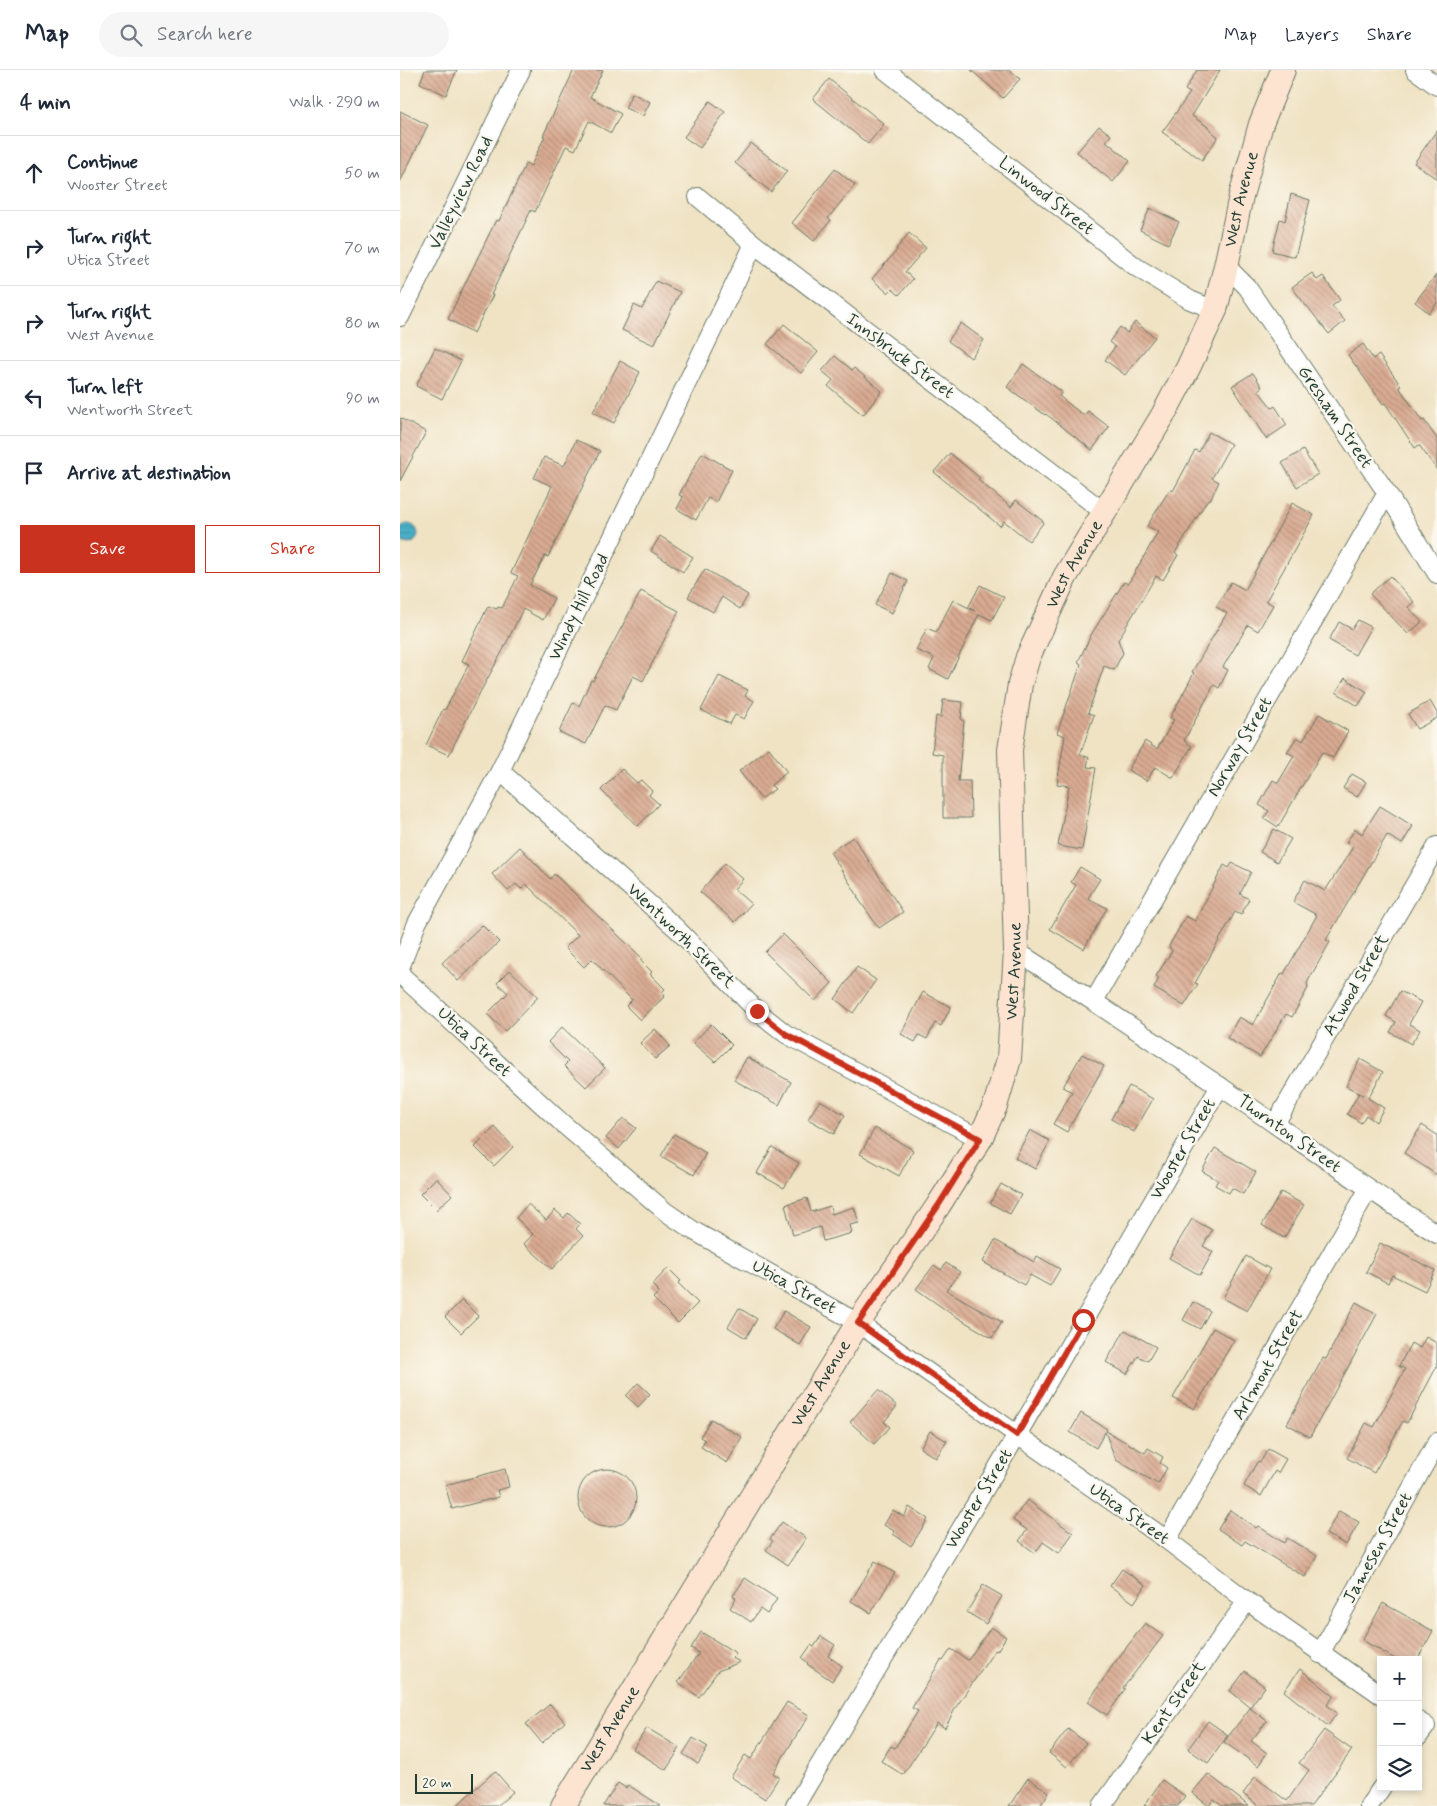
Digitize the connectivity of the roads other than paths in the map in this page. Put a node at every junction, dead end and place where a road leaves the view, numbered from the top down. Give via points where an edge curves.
1 (521, 70) edge
2 (885, 70) edge
3 (1283, 70) edge
4 (1416, 70) edge
5 (1437, 86) edge
6 (698, 197) dead end
7 (754, 244) junction
8 (1226, 266) junction
9 (1215, 310) junction
10 (400, 317) edge
11 (1387, 493) junction
12 (1104, 512) junction
13 (1437, 574) edge
14 (500, 771) junction
15 (1437, 846) edge
16 (1016, 951) junction
17 (400, 968) edge
18 (400, 974) edge
19 (1094, 1001) junction
20 (1220, 1086) junction
21 (1275, 1124) junction
22 (980, 1139) junction
23 (1368, 1190) junction
24 (1437, 1234) edge
25 (858, 1323) junction
26 (1017, 1435) junction
27 (1437, 1442) edge
28 (1167, 1540) junction
29 (1247, 1601) junction
30 (1320, 1654) junction
31 (1377, 1692) edge
32 (1379, 1791) edge
33 (563, 1806) edge
34 (795, 1806) edge
35 (1102, 1806) edge
36 (1369, 1806) edge

1 - 10 street, Valleyview Road
2 - 9 street, Linwood Street via 1136,267 1190,300
3 - 8 street, West Avenue via 1261,124
4 - 5 street
6 - 7 street, Innsbruck Street
7 - 12 street, Innsbruck Street
7 - 14 street, Windy Hill Road
8 - 9 street, West Avenue
8 - 11 street, Gresham Street via 1247,287
9 - 12 street, West Avenue via 1162,416
11 - 13 street, Gresham Street
11 - 19 street, Norway Street
12 - 16 street, West Avenue via 1052,603 1020,684 1010,750
14 - 17 street, Windy Hill Road via 417,923
14 - 22 street, Wentworth Street via 670,923 757,1011 786,1034
15 - 21 street, Atwood Street
16 - 19 street, Thornton Street
16 - 22 street, West Avenue via 1009,1059 995,1106
18 - 25 street, Utica Street via 562,1123 666,1212
19 - 20 street, Thornton Street
20 - 21 street, Thornton Street
20 - 26 street, Wooster Street
21 - 23 street, Thornton Street
22 - 25 street, West Avenue
23 - 24 street, Thornton Street
23 - 28 street, Arlmont Street
25 - 26 street, Utica Street
25 - 33 street, West Avenue
26 - 28 street, Utica Street
26 - 34 street, Wooster Street
27 - 30 street, Jamesen Street
28 - 29 street, Utica Street
29 - 30 street, Utica Street
29 - 35 street, Kent Street
30 - 31 street, Utica Street
32 - 36 street

